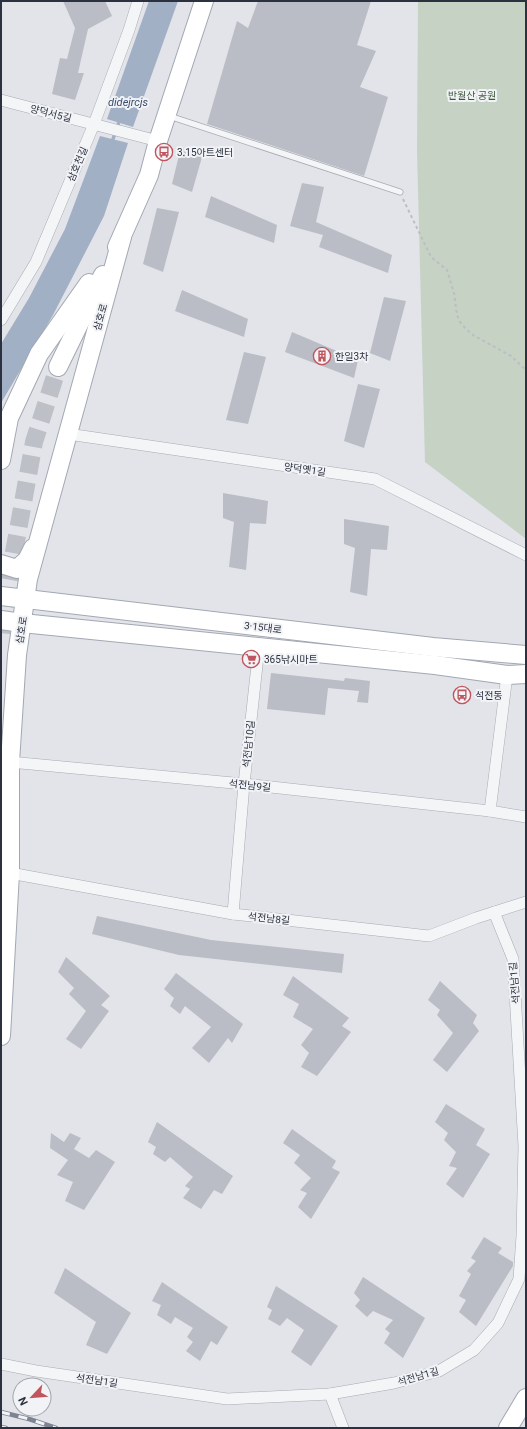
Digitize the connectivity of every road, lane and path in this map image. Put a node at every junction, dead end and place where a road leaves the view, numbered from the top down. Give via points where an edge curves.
1 (138, 1) edge
2 (204, 1) edge
3 (1, 100) edge
4 (166, 115) junction
5 (98, 125) junction
6 (158, 141) junction
7 (400, 192) joint
8 (122, 237) junction
9 (1, 320) edge
10 (58, 367) tunnel mouth
11 (526, 370) edge
12 (5, 418) edge
13 (68, 434) junction
14 (1, 460) edge
15 (40, 537) junction
16 (526, 555) edge
17 (1, 564) edge
18 (1, 596) edge
19 (26, 599) junction
20 (1, 620) edge
21 (22, 623) junction
22 (259, 647) junction
23 (526, 655) edge
24 (526, 674) edge
25 (508, 675) junction
26 (1, 706) edge
27 (11, 738) junction
28 (10, 762) junction
29 (244, 784) junction
30 (490, 811) junction
31 (526, 817) edge
32 (10, 873) junction
33 (526, 902) edge
34 (494, 912) junction
35 (233, 914) junction
36 (1, 1036) edge
37 (525, 1146) edge
38 (1, 1364) edge
39 (330, 1394) junction
40 (526, 1398) edge
41 (343, 1428) edge
42 (508, 1428) edge

1 - 5 street, 삼호천길
2 - 4 main road, 삼호로
3 - 5 street, 양덕서5길
4 - 6 main road, 삼호로
4 - 7 lane
5 - 6 street, 양덕서5길
5 - 9 street, 삼호천길 via 36,262
6 - 8 main road, 삼호로 via 149,175
7 - 11 path via 431,257 446,270 460,322 473,335 511,356
8 - 10 main road, 삼호로
8 - 12 main road, 삼호로 via 39,354
8 - 13 main road, 삼호로
12 - 14 main road, 삼호로
13 - 15 main road, 삼호로
13 - 16 street, 양덕옛1길 via 374,479
15 - 17 main road via 27,560 18,569
15 - 19 main road, 삼호로 via 28,579
18 - 19 main road, 3·15대로
19 - 21 main road, 삼호로
19 - 23 main road, 3·15대로 via 433,647
20 - 21 main road, 3·15대로
21 - 22 main road, 3·15대로
21 - 27 main road, 삼호로
22 - 25 main road, 3·15대로
22 - 29 street, 석전남10길
24 - 25 main road, 3·15대로
25 - 30 street
26 - 27 main road via 6,713
27 - 28 main road, 삼호로
28 - 29 street, 석전남9길
28 - 32 main road, 삼호로
29 - 30 street, 석전남9길
29 - 35 street, 석전남10길
30 - 31 street, 석전남9길
32 - 35 street, 석전남8길
32 - 36 main road, 삼호로
33 - 34 street, 석전남8길
34 - 35 street, 석전남8길 via 429,936
34 - 37 street, 석전남1길 via 513,958
37 - 39 street, 석전남1길 via 519,1279 498,1324 474,1350 438,1372
38 - 39 street, 석전남1길 via 227,1398
39 - 41 street
40 - 42 main road

